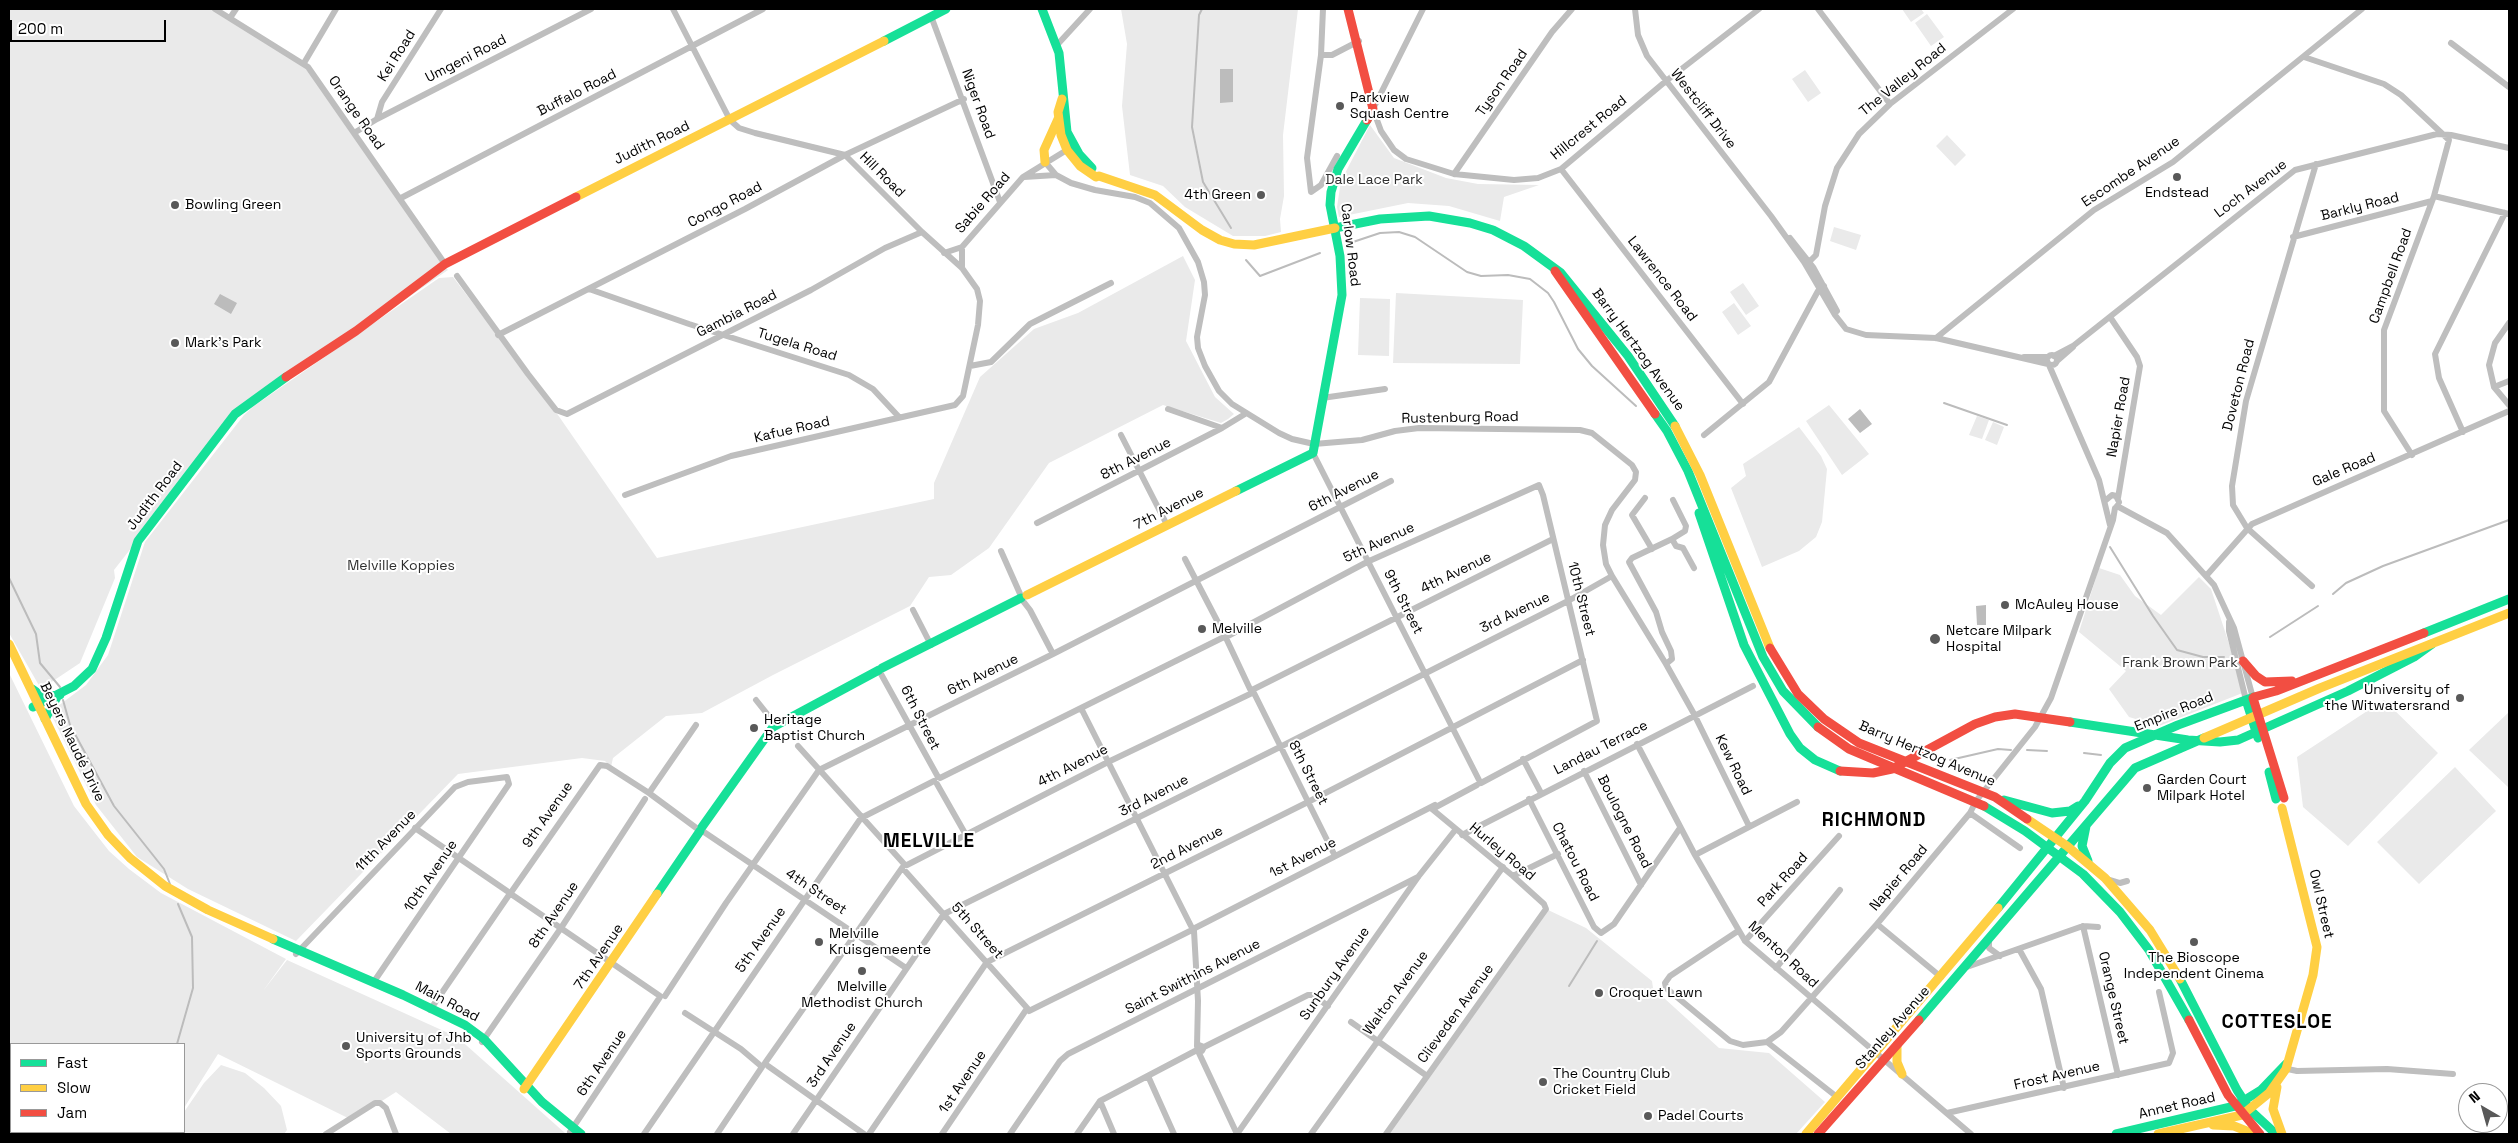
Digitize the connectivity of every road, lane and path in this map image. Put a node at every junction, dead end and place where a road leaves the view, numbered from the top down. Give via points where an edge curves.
1 (215, 9) edge
2 (236, 9) edge
3 (336, 9) edge
4 (441, 9) edge
5 (591, 9) edge
6 (673, 9) edge
7 (763, 9) edge
8 (946, 9) edge
9 (1042, 9) edge
10 (1090, 9) edge
11 (1323, 9) edge
12 (1348, 9) edge
13 (1352, 9) edge
14 (1423, 9) edge
15 (1572, 9) edge
16 (1635, 9) edge
17 (1759, 9) edge
18 (1818, 9) edge
19 (2013, 9) edge
20 (2362, 9) edge
21 (931, 16) junction
22 (230, 18) junction
23 (1358, 42) junction
24 (2452, 42) dead end
25 (691, 46) junction
26 (1057, 46) junction
27 (1321, 55) junction
28 (2304, 56) junction
29 (304, 63) junction
30 (1666, 82) junction
31 (2509, 87) edge
32 (964, 99) junction
33 (1062, 99) junction
34 (1890, 104) junction
35 (1373, 109) junction
36 (377, 119) junction
37 (1058, 119) junction
38 (730, 120) junction
39 (354, 133) junction
40 (2443, 134) junction
41 (1070, 148) junction
42 (2509, 148) edge
43 (845, 155) junction
44 (1337, 156) dead end
45 (1045, 162) junction
46 (2316, 164) junction
47 (1561, 169) junction
48 (1056, 174) junction
49 (1454, 174) junction
50 (1023, 177) junction
51 (401, 198) junction
52 (2433, 199) junction
53 (1000, 202) junction
54 (2507, 214) edge
55 (922, 232) junction
56 (2293, 237) junction
57 (962, 247) junction
58 (944, 253) junction
59 (1807, 262) junction
60 (445, 264) junction
61 (962, 268) junction
62 (1554, 268) junction
63 (458, 276) dead end
64 (1110, 283) dead end
65 (1822, 288) junction
66 (589, 289) junction
67 (2110, 317) junction
68 (2509, 323) edge
69 (498, 334) junction
70 (722, 335) junction
71 (1936, 338) junction
72 (2052, 361) junction
73 (970, 366) junction
74 (2509, 381) edge
75 (2494, 387) junction
76 (1385, 389) dead end
77 (963, 396) joint
78 (1322, 398) junction
79 (1743, 404) junction
80 (2509, 405) edge
81 (1168, 409) dead end
82 (2509, 411) edge
83 (1245, 414) junction
84 (899, 418) junction
85 (1222, 428) junction
86 (2463, 432) junction
87 (1121, 435) dead end
88 (1704, 435) dead end
89 (1313, 448) junction
90 (2412, 455) junction
91 (1682, 459) junction
92 (1139, 471) junction
93 (1391, 481) dead end
94 (1539, 485) joint
95 (625, 495) dead end
96 (1645, 498) dead end
97 (1673, 500) dead end
98 (2113, 501) junction
99 (1339, 507) junction
100 (1037, 523) dead end
101 (1167, 525) junction
102 (2247, 528) junction
103 (1553, 539) junction
104 (1672, 539) junction
105 (1652, 549) junction
106 (1001, 552) dead end
107 (1185, 559) dead end
108 (1367, 562) junction
109 (1694, 568) dead end
110 (1612, 576) junction
111 (2206, 576) junction
112 (1196, 580) junction
113 (2312, 586) dead end
114 (1023, 597) junction
115 (2509, 599) edge
116 (1568, 600) junction
117 (913, 610) dead end
118 (2509, 613) edge
119 (1395, 617) junction
120 (2229, 622) junction
121 (1223, 636) junction
122 (9, 644) edge
123 (2432, 644) junction
124 (931, 645) junction
125 (1053, 654) junction
126 (9, 657) edge
127 (1583, 660) junction
128 (2243, 662) junction
129 (1666, 664) junction
130 (883, 673) junction
131 (1423, 673) junction
132 (2307, 678) junction
133 (1753, 686) dead end
134 (31, 689) junction
135 (1252, 692) junction
136 (58, 696) junction
137 (2250, 699) junction
138 (756, 700) dead end
139 (36, 706) junction
140 (1081, 708) junction
141 (1694, 714) junction
142 (2255, 717) junction
143 (45, 719) junction
144 (1597, 720) joint
145 (696, 725) dead end
146 (776, 725) junction
147 (909, 726) junction
148 (1451, 728) junction
149 (1637, 744) junction
150 (798, 746) dead end
151 (1280, 746) junction
152 (1523, 759) junction
153 (1108, 762) junction
154 (602, 764) joint
155 (818, 770) junction
156 (1584, 771) junction
157 (509, 779) joint
158 (938, 781) junction
159 (1479, 782) junction
160 (1984, 792) junction
161 (1541, 793) junction
162 (647, 796) junction
163 (1994, 797) junction
164 (1529, 799) junction
165 (2085, 801) junction
166 (1308, 802) junction
167 (1798, 802) dead end
168 (1976, 802) junction
169 (1433, 807) junction
170 (1970, 813) junction
171 (861, 818) junction
172 (1137, 818) junction
173 (2088, 821) junction
174 (1749, 826) junction
175 (415, 828) junction
176 (1680, 828) junction
177 (1456, 829) junction
178 (702, 831) junction
179 (966, 834) junction
180 (1462, 834) junction
181 (1839, 836) dead end
182 (2054, 838) junction
183 (2067, 846) junction
184 (2047, 847) junction
185 (2020, 848) dead end
186 (1558, 854) junction
187 (1695, 855) junction
188 (1335, 856) junction
189 (2059, 856) junction
190 (458, 857) junction
191 (2089, 863) junction
192 (753, 864) junction
193 (905, 868) junction
194 (1503, 868) junction
195 (1165, 873) junction
196 (1513, 876) junction
197 (1418, 877) junction
198 (2106, 878) junction
199 (2127, 881) dead end
200 (1641, 885) junction
201 (1840, 890) dead end
202 (510, 892) junction
203 (805, 899) junction
204 (1546, 909) joint
205 (944, 914) junction
206 (1877, 924) junction
207 (2083, 926) junction
208 (2098, 926) dead end
209 (561, 928) junction
210 (1192, 929) junction
211 (1738, 931) junction
212 (855, 934) junction
213 (1989, 936) junction
214 (1745, 941) junction
215 (2018, 949) junction
216 (298, 952) junction
217 (2000, 956) junction
218 (612, 962) junction
219 (987, 962) junction
220 (906, 968) junction
221 (1776, 968) junction
222 (1963, 968) junction
223 (1941, 977) junction
224 (372, 985) junction
225 (1196, 989) junction
226 (2158, 992) dead end
227 (662, 996) junction
228 (1810, 998) junction
229 (1328, 1006) junction
230 (430, 1009) junction
231 (1028, 1010) junction
232 (685, 1013) dead end
233 (1351, 1022) dead end
234 (714, 1031) junction
235 (483, 1041) junction
236 (1378, 1041) junction
237 (1767, 1042) junction
238 (1897, 1045) junction
239 (1200, 1048) junction
240 (1877, 1052) junction
241 (1885, 1059) junction
242 (765, 1066) junction
243 (2285, 1067) junction
244 (1902, 1074) junction
245 (2453, 1074) dead end
246 (2118, 1075) junction
247 (1148, 1076) junction
248 (1427, 1076) junction
249 (2279, 1082) junction
250 (525, 1088) junction
251 (2064, 1088) junction
252 (1837, 1097) junction
253 (815, 1101) junction
254 (1100, 1101) junction
255 (2235, 1106) junction
256 (2246, 1109) junction
257 (1947, 1113) junction
258 (2203, 1125) junction
259 (572, 1131) edge
260 (328, 1134) edge
261 (396, 1134) edge
262 (581, 1134) edge
263 (644, 1134) edge
264 (717, 1134) edge
265 (793, 1134) edge
266 (864, 1134) edge
267 (868, 1134) edge
268 (942, 1134) edge
269 (1010, 1134) edge
270 (1077, 1134) edge
271 (1114, 1134) edge
272 (1174, 1134) edge
273 (1237, 1134) edge
274 (1311, 1134) edge
275 (1386, 1134) edge
276 (1806, 1134) edge
277 (1818, 1134) edge
278 (1972, 1134) edge
279 (2116, 1134) edge
280 (2158, 1134) edge
281 (2254, 1134) edge
282 (2260, 1134) edge
283 (2276, 1134) edge
284 (2282, 1134) edge

1 - 22 street, Orange Road
2 - 22 street
3 - 29 street
4 - 36 street, Kei Road via 382,102
5 - 36 street, Umgeni Road
6 - 25 street
7 - 25 street, Buffalo Road
8 - 21 main road, Judith Road
9 - 26 main road, Barry Hertzog Avenue
10 - 26 street
11 - 27 street
12 - 23 main road
13 - 23 main road
14 - 35 street, Carlow Road
15 - 49 street, Tyson Road via 1552,32
16 - 30 street, Westcliff Drive via 1643,50
17 - 30 street, Hillcrest Road
18 - 34 street
19 - 34 street, The Valley Road
20 - 28 street, Escombe Avenue
21 - 32 street, Niger Road
21 - 38 main road, Judith Road
22 - 29 street, Orange Road
23 - 27 street via 1332,55
23 - 35 main road
24 - 31 street
25 - 38 street
25 - 51 street, Buffalo Road
26 - 33 main road, Barry Hertzog Avenue
27 - 44 street via 1307,158 1311,192 1320,184
28 - 40 street via 2384,84 2401,95
28 - 71 street, Escombe Avenue via 2173,162 2086,216
29 - 39 street, Orange Road
30 - 47 street, Hillcrest Road
30 - 59 street, Westcliff Drive
32 - 43 street, Congo Road
32 - 53 street, Niger Road
33 - 37 main road, Barry Hertzog Avenue
33 - 41 main road, Barry Hertzog Avenue
34 - 59 street, The Valley Road via 1859,134 1837,168 1825,206 1818,248
35 - 49 street, Hillcrest Road via 1381,131 1397,153 1406,159
35 - 78 main road, Carlow Road via 1336,173 1331,192 1330,209 1340,256 1342,295
36 - 39 street, Umgeni Road
37 - 41 main road, Barry Hertzog Avenue via 1061,135
37 - 45 main road via 1044,150
38 - 43 street, Hill Road via 739,128 755,133
38 - 60 main road, Judith Road
39 - 51 street, Orange Road
40 - 42 street, Loch Avenue
40 - 46 street, Loch Avenue
40 - 52 street, Campbell Road via 2449,143
41 - 45 street, Sabie Road
41 - 62 main road, Barry Hertzog Avenue via 1083,168 1096,177 1155,195 1202,230 1234,244 1273,242 1380,218 1429,216 1493,230 1524,246
43 - 55 street, Hill Road
43 - 66 street, Congo Road
45 - 48 street, Rustenburg Road
45 - 50 street, Sabie Road
46 - 56 street, Doveton Road
46 - 67 street, Loch Avenue via 2288,174
47 - 49 street, Hillcrest Road via 1529,179
47 - 79 street, Lawrence Road
48 - 50 street, Sabie Road
48 - 83 street, Rustenburg Road via 1084,188 1142,199 1157,207 1179,228 1198,262 1204,282 1205,295 1197,337 1201,357 1219,391
50 - 53 street, Sabie Road
51 - 60 street, Orange Road
52 - 54 street, Barkly Road
52 - 56 street, Barkly Road
52 - 90 street, Campbell Road via 2389,314 2384,338 2384,411
53 - 57 street, Sabie Road
54 - 86 street via 2435,354 2439,378
55 - 58 street, Hill Road
55 - 70 street, Gambia Road via 885,248
56 - 102 street, Doveton Road via 2242,418 2232,498 2235,510
57 - 58 street, Sabie Road
57 - 61 street, Sabie Road
58 - 61 street, Hill Road
59 - 65 street, Westcliff Drive
60 - 136 main road, Judith Road via 378,313 337,337 237,412 140,537 99,656 82,680
61 - 73 street, Hill Road via 977,289 980,301
62 - 91 main road, Barry Hertzog Avenue via 1649,402
62 - 160 main road, Barry Hertzog Avenue via 1566,277 1597,315 1672,419 1700,475 1771,649 1798,694 1824,719 1859,742
63 - 69 street
64 - 73 street via 1030,324 990,363
65 - 71 street, Westcliff Drive via 1846,329 1860,334
65 - 79 street via 1769,382
66 - 69 street, Congo Road
66 - 70 street, Tugela Road
67 - 72 street, Loch Avenue via 2073,346 2067,355
67 - 98 street, Napier Road via 2135,353 2140,366 2122,471
68 - 75 street via 2489,358
69 - 70 street, Gambia Road via 562,414 573,412
70 - 84 street, Tugela Road via 849,375 873,389
71 - 72 street, Westcliff Drive via 2036,362
72 - 98 street via 2099,480
73 - 77 street, Hill Road
74 - 75 street
75 - 80 street
76 - 78 street
77 - 84 street, Kafue Road via 952,406
78 - 89 main road, Carlow Road
79 - 88 street
81 - 85 street
82 - 86 street, Gale Road
83 - 85 street, 8th Avenue
83 - 89 street, Rustenburg Road
84 - 95 street, Kafue Road via 731,456
85 - 92 street, 8th Avenue
86 - 90 street, Gale Road
87 - 92 street
89 - 99 street, 9th Street
89 - 101 main road, 7th Avenue
89 - 110 street, Rustenburg Road via 1419,428 1580,430 1592,433 1632,465 1636,472 1635,480 1605,525 1604,552
90 - 102 street, Gale Road
91 - 123 main road via 1739,631 1781,717 1794,741 1808,755 1827,766 1852,773 1873,773 1892,768 1985,720 2004,715 2025,714 2220,742 2247,738 2414,658
91 - 168 main road, Barry Hertzog Avenue via 1763,657 1796,708 1849,749
92 - 100 street, 8th Avenue
92 - 101 street
93 - 99 street, 6th Avenue
94 - 103 street, 10th Street
94 - 108 street, 5th Avenue
96 - 105 street via 1632,515
97 - 104 street via 1686,528
98 - 111 street via 2167,533
98 - 160 street, Napier Road via 2110,525 2051,698 2028,737
99 - 108 street, 9th Street
99 - 112 street, 6th Avenue
101 - 114 main road, 7th Avenue
102 - 111 street, Gale Road
102 - 113 street, Doveton Road
103 - 116 street, 10th Street
103 - 119 street, 4th Avenue
104 - 105 street
104 - 109 street via 1676,546 1683,548
105 - 129 street via 1630,559 1629,564 1657,613 1671,652 1672,658
106 - 114 street
107 - 112 street, 8th Street
108 - 119 street, 9th Street
108 - 121 street, 5th Avenue
110 - 116 street, 3rd Avenue
110 - 129 street, Rustenburg Road
111 - 120 street via 2217,591
112 - 121 street, 8th Street
112 - 125 street, 6th Avenue
114 - 124 main road, 7th Avenue
114 - 125 street
115 - 132 main road, Empire Road
116 - 127 street, 10th Street
116 - 131 street, 3rd Avenue
117 - 124 street
118 - 123 main road
119 - 131 street, 9th Street
119 - 135 street, 4th Avenue
120 - 128 street via 2234,628
120 - 137 street
121 - 135 street, 8th Street
121 - 140 street, 5th Avenue
122 - 134 main road, Beyers Naudé Drive
123 - 142 main road
124 - 130 main road, 7th Avenue
125 - 147 street, 6th Avenue
126 - 139 main road, Beyers Naudé Drive
127 - 144 street, 10th Street
127 - 148 street, 2nd Avenue
128 - 132 main road via 2267,683
128 - 137 street
129 - 141 street, Rustenburg Road
130 - 146 main road, 7th Avenue
130 - 147 street, 6th Street
131 - 148 street, 9th Street
131 - 151 street, 3rd Avenue
132 - 137 main road, Empire Road
133 - 141 street, Landau Terrace
134 - 136 main road via 42,696
134 - 139 main road, Beyers Naudé Drive
135 - 151 street, 8th Street
135 - 153 street, 4th Avenue
136 - 139 main road, Judith Road
136 - 143 main road
137 - 142 main road
137 - 165 main road, Empire Road via 2125,748 2110,763
138 - 146 street
139 - 143 main road, Beyers Naudé Drive
139 - 216 main road, Beyers Naudé Drive via 79,802 118,855 181,900
140 - 153 street
140 - 158 street, 5th Avenue
141 - 149 street, Landau Terrace
141 - 174 street, Kew Road
142 - 173 main road via 2138,766
142 - 243 main road, Owl Street via 2280,799 2286,805 2282,808 2316,947 2312,981
143 - 216 main road, Beyers Naudé Drive via 89,809 130,858 165,886 194,903
144 - 152 street, 1st Avenue via 1595,724
145 - 162 street, 8th Avenue
146 - 178 main road, 7th Avenue
147 - 155 street, 6th Avenue
147 - 158 street, 6th Street
148 - 159 street, 9th Street
148 - 166 street, 2nd Avenue
149 - 156 street, Landau Terrace
149 - 176 street, Menton Road
150 - 155 street, 5th Street
151 - 166 street, 8th Street
151 - 172 street, 3rd Avenue
152 - 159 street, 1st Avenue
152 - 161 street
153 - 172 street
153 - 179 street, 4th Avenue
154 - 162 street, 4th Street
154 - 202 street, 9th Avenue via 596,768
155 - 171 street, 5th Street
155 - 192 street, 6th Avenue
156 - 161 street, Landau Terrace
156 - 200 street, Boulogne Road
157 - 175 street, 11th Avenue via 505,776 461,784
157 - 190 street, 10th Avenue via 509,784
158 - 171 street, 5th Avenue
158 - 179 street, 6th Street
159 - 169 street, 1st Avenue
160 - 163 main road, Barry Hertzog Avenue
160 - 168 street, Napier Road
161 - 164 street, Landau Terrace
162 - 178 street, 4th Street
162 - 209 street, 8th Avenue
163 - 165 main road via 2052,813 2070,811
163 - 182 main road, Barry Hertzog Avenue
164 - 180 street, Landau Terrace
164 - 186 street, Chatou Road
165 - 182 main road, Empire Road
166 - 188 street, 8th Street
166 - 195 street, 2nd Avenue
167 - 174 street
168 - 170 street, Napier Road
168 - 184 main road, Barry Hertzog Avenue
169 - 177 street, Hurley Road
169 - 188 street, 1st Avenue
170 - 185 street
170 - 206 street, Napier Road
171 - 193 street, 5th Street
171 - 203 street, 5th Avenue
172 - 195 street
172 - 205 street, 3rd Avenue
173 - 183 main road
173 - 191 main road via 2082,846
174 - 187 street
175 - 190 street
175 - 216 street, 11th Avenue
176 - 187 street, Menton Road
176 - 200 street
177 - 180 street, Hurley Road
177 - 197 street, Sunbury Avenue
178 - 192 street, 4th Street
178 - 218 main road, 7th Avenue
179 - 193 street, 4th Avenue
180 - 194 street, Hurley Road
181 - 214 street, Park Road
182 - 183 main road, Barry Hertzog Avenue
182 - 184 main road, Empire Road
183 - 189 main road
183 - 191 main road, Barry Hertzog Avenue
184 - 189 main road, Barry Hertzog Avenue
184 - 223 main road, Empire Road
186 - 196 street
186 - 200 street, Chatou Road via 1594,927 1601,934 1614,924
187 - 211 street, Menton Road
188 - 210 street, 1st Avenue
189 - 213 main road
189 - 255 main road, Barry Hertzog Avenue via 2106,897 2149,950
190 - 202 street
190 - 224 street, 10th Avenue
191 - 198 main road, Barry Hertzog Avenue
192 - 203 street, 4th Street
192 - 227 street, 6th Avenue
193 - 205 street, 5th Street
193 - 212 street, 4th Avenue
194 - 196 street, Hurley Road
194 - 236 street, Walton Avenue
195 - 210 street
195 - 219 street, 2nd Avenue
196 - 204 street, Hurley Road
197 - 225 street, Saint Swithins Avenue
197 - 229 street, Sunbury Avenue
198 - 199 street via 2120,883
198 - 256 main road, Barry Hertzog Avenue via 2150,930 2177,972
201 - 221 street
202 - 209 street
202 - 230 street, 9th Avenue
203 - 212 street, 4th Street
203 - 234 street, 5th Avenue
204 - 248 street, Clieveden Avenue
205 - 219 street, 5th Street
205 - 220 street, 3rd Avenue
206 - 223 street
206 - 228 street, Napier Road
207 - 208 street
207 - 215 street
207 - 246 street, Orange Street
209 - 218 street
209 - 235 street, 8th Avenue
210 - 225 street
210 - 231 street, 1st Avenue
211 - 214 street, Menton Road
211 - 237 street via 1670,976 1665,983 1666,988 1730,1040 1743,1044
212 - 220 street, 4th Street
212 - 242 street, 4th Avenue
213 - 217 street via 1989,948
213 - 222 main road
214 - 221 street, Menton Road
215 - 217 street
215 - 251 street via 2041,990
216 - 224 main road, Main Road
217 - 222 street
218 - 227 street
218 - 250 main road, 7th Avenue
219 - 231 street, 5th Street
219 - 267 street, 2nd Avenue
220 - 253 street, 3rd Avenue
221 - 228 street, Menton Road
222 - 238 main road, Stanley Avenue
223 - 240 main road, Stanley Avenue
224 - 230 main road, Main Road
225 - 239 street
225 - 269 street, Saint Swithins Avenue via 1063,1057
226 - 246 street, Frost Avenue via 2173,1053 2171,1061
227 - 259 street, 6th Avenue
228 - 237 street, Napier Road via 1781,1032
228 - 240 street, Menton Road
229 - 239 street via 1308,995
229 - 273 street, Sunbury Avenue
230 - 235 main road, Main Road
231 - 268 street, 1st Avenue
232 - 234 street
233 - 236 street
234 - 242 street
234 - 263 street, 5th Avenue
235 - 250 main road, Main Road
236 - 248 street
236 - 274 street, Walton Avenue
237 - 252 street
238 - 241 main road, Stanley Avenue
238 - 244 main road via 1897,1062
239 - 247 street
239 - 273 street via 1203,1064
240 - 241 street, Menton Road
240 - 252 main road, Stanley Avenue
241 - 244 street, Menton Road
241 - 277 main road, Stanley Avenue
242 - 253 street
242 - 264 street, 4th Avenue
243 - 245 street via 2297,1071 2387,1069
243 - 249 main road, Owl Street
243 - 256 main road, Owl Street
244 - 257 street, Menton Road
246 - 251 street, Frost Avenue
247 - 254 street
247 - 272 street
248 - 275 street, Clieveden Avenue
249 - 256 main road, Owl Street
249 - 284 main road via 2273,1109
250 - 259 main road, Main Road
251 - 257 street, Frost Avenue
252 - 276 main road, Stanley Avenue
253 - 265 street, 3rd Avenue
253 - 266 street
254 - 270 street
254 - 271 street
255 - 256 main road, Barry Hertzog Avenue
255 - 279 main road, Annet Road
256 - 258 main road, Annet Road
256 - 282 main road
256 - 283 main road
257 - 278 street, Menton Road
258 - 280 main road, Annet Road
258 - 281 main road via 2234,1126
259 - 262 main road, Main Road
260 - 261 street via 378,1103 386,1108

